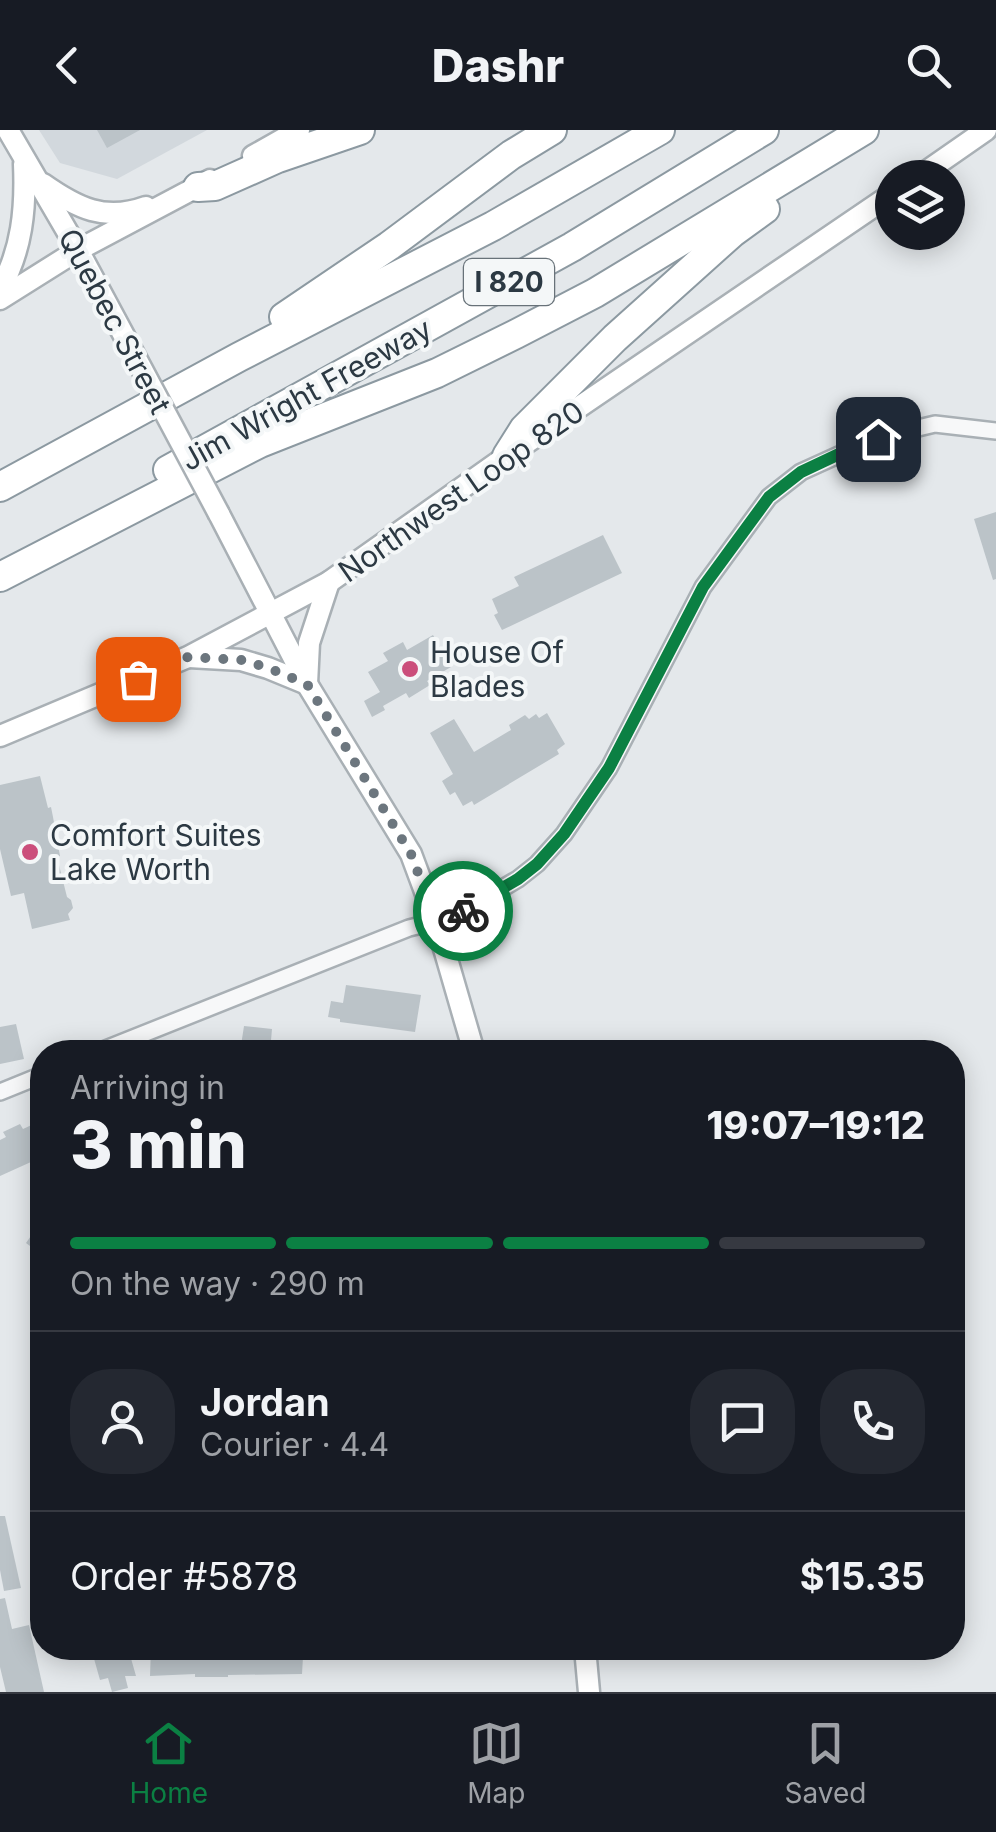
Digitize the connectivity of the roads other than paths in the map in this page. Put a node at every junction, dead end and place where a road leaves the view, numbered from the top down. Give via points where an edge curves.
1 (8, 130) edge
2 (299, 130) edge
3 (360, 130) edge
4 (552, 130) edge
5 (660, 130) edge
6 (764, 130) edge
7 (986, 130) edge
8 (860, 132) edge
9 (24, 157) junction
10 (943, 160) edge
11 (37, 180) junction
12 (194, 189) junction
13 (875, 206) edge
14 (78, 250) junction
15 (0, 290) edge
16 (0, 299) edge
17 (239, 357) junction
18 (996, 431) edge
19 (507, 456) junction
20 (0, 487) edge
21 (0, 562) edge
22 (0, 577) edge
23 (329, 582) junction
24 (272, 614) junction
25 (188, 657) junction
26 (307, 684) junction
27 (0, 736) edge
28 (436, 921) junction
29 (128, 1040) edge
30 (471, 1040) edge
31 (30, 1080) edge
32 (0, 1092) edge
33 (586, 1660) edge
34 (589, 1692) edge

1 - 9 main road, Quebec Street
2 - 12 main road
3 - 12 highway
4 - 17 highway via 255,335
5 - 17 highway, Jim Wright Freeway / I 820 via 493,226
6 - 21 highway, Jim Wright Freeway / I 820 via 572,248
7 - 10 main road
8 - 19 highway via 659,298 524,429
8 - 22 highway via 516,334 260,444
9 - 11 main road, Quebec Street
9 - 15 main road via 24,215
11 - 12 main road via 86,210 113,213
11 - 14 main road, Quebec Street
12 - 14 main road
13 - 19 main road, Northwest Loop 820
14 - 16 main road
14 - 24 main road, Quebec Street, bridge
17 - 20 highway, Jim Wright Freeway / I 820
18 - 28 street via 935,424 900,432 801,472 769,497 703,587 609,768 564,834 518,879
19 - 23 main road, Northwest Loop 820
23 - 24 main road, Northwest Loop 820
23 - 26 main road via 309,643
24 - 25 main road, Northwest Loop 820
24 - 26 main road, Quebec Street
25 - 26 main road via 242,660
25 - 27 main road, Northwest Loop 820
26 - 28 main road, Quebec Street via 411,854
28 - 29 street
28 - 30 main road, Quebec Street
31 - 32 street
33 - 34 main road

